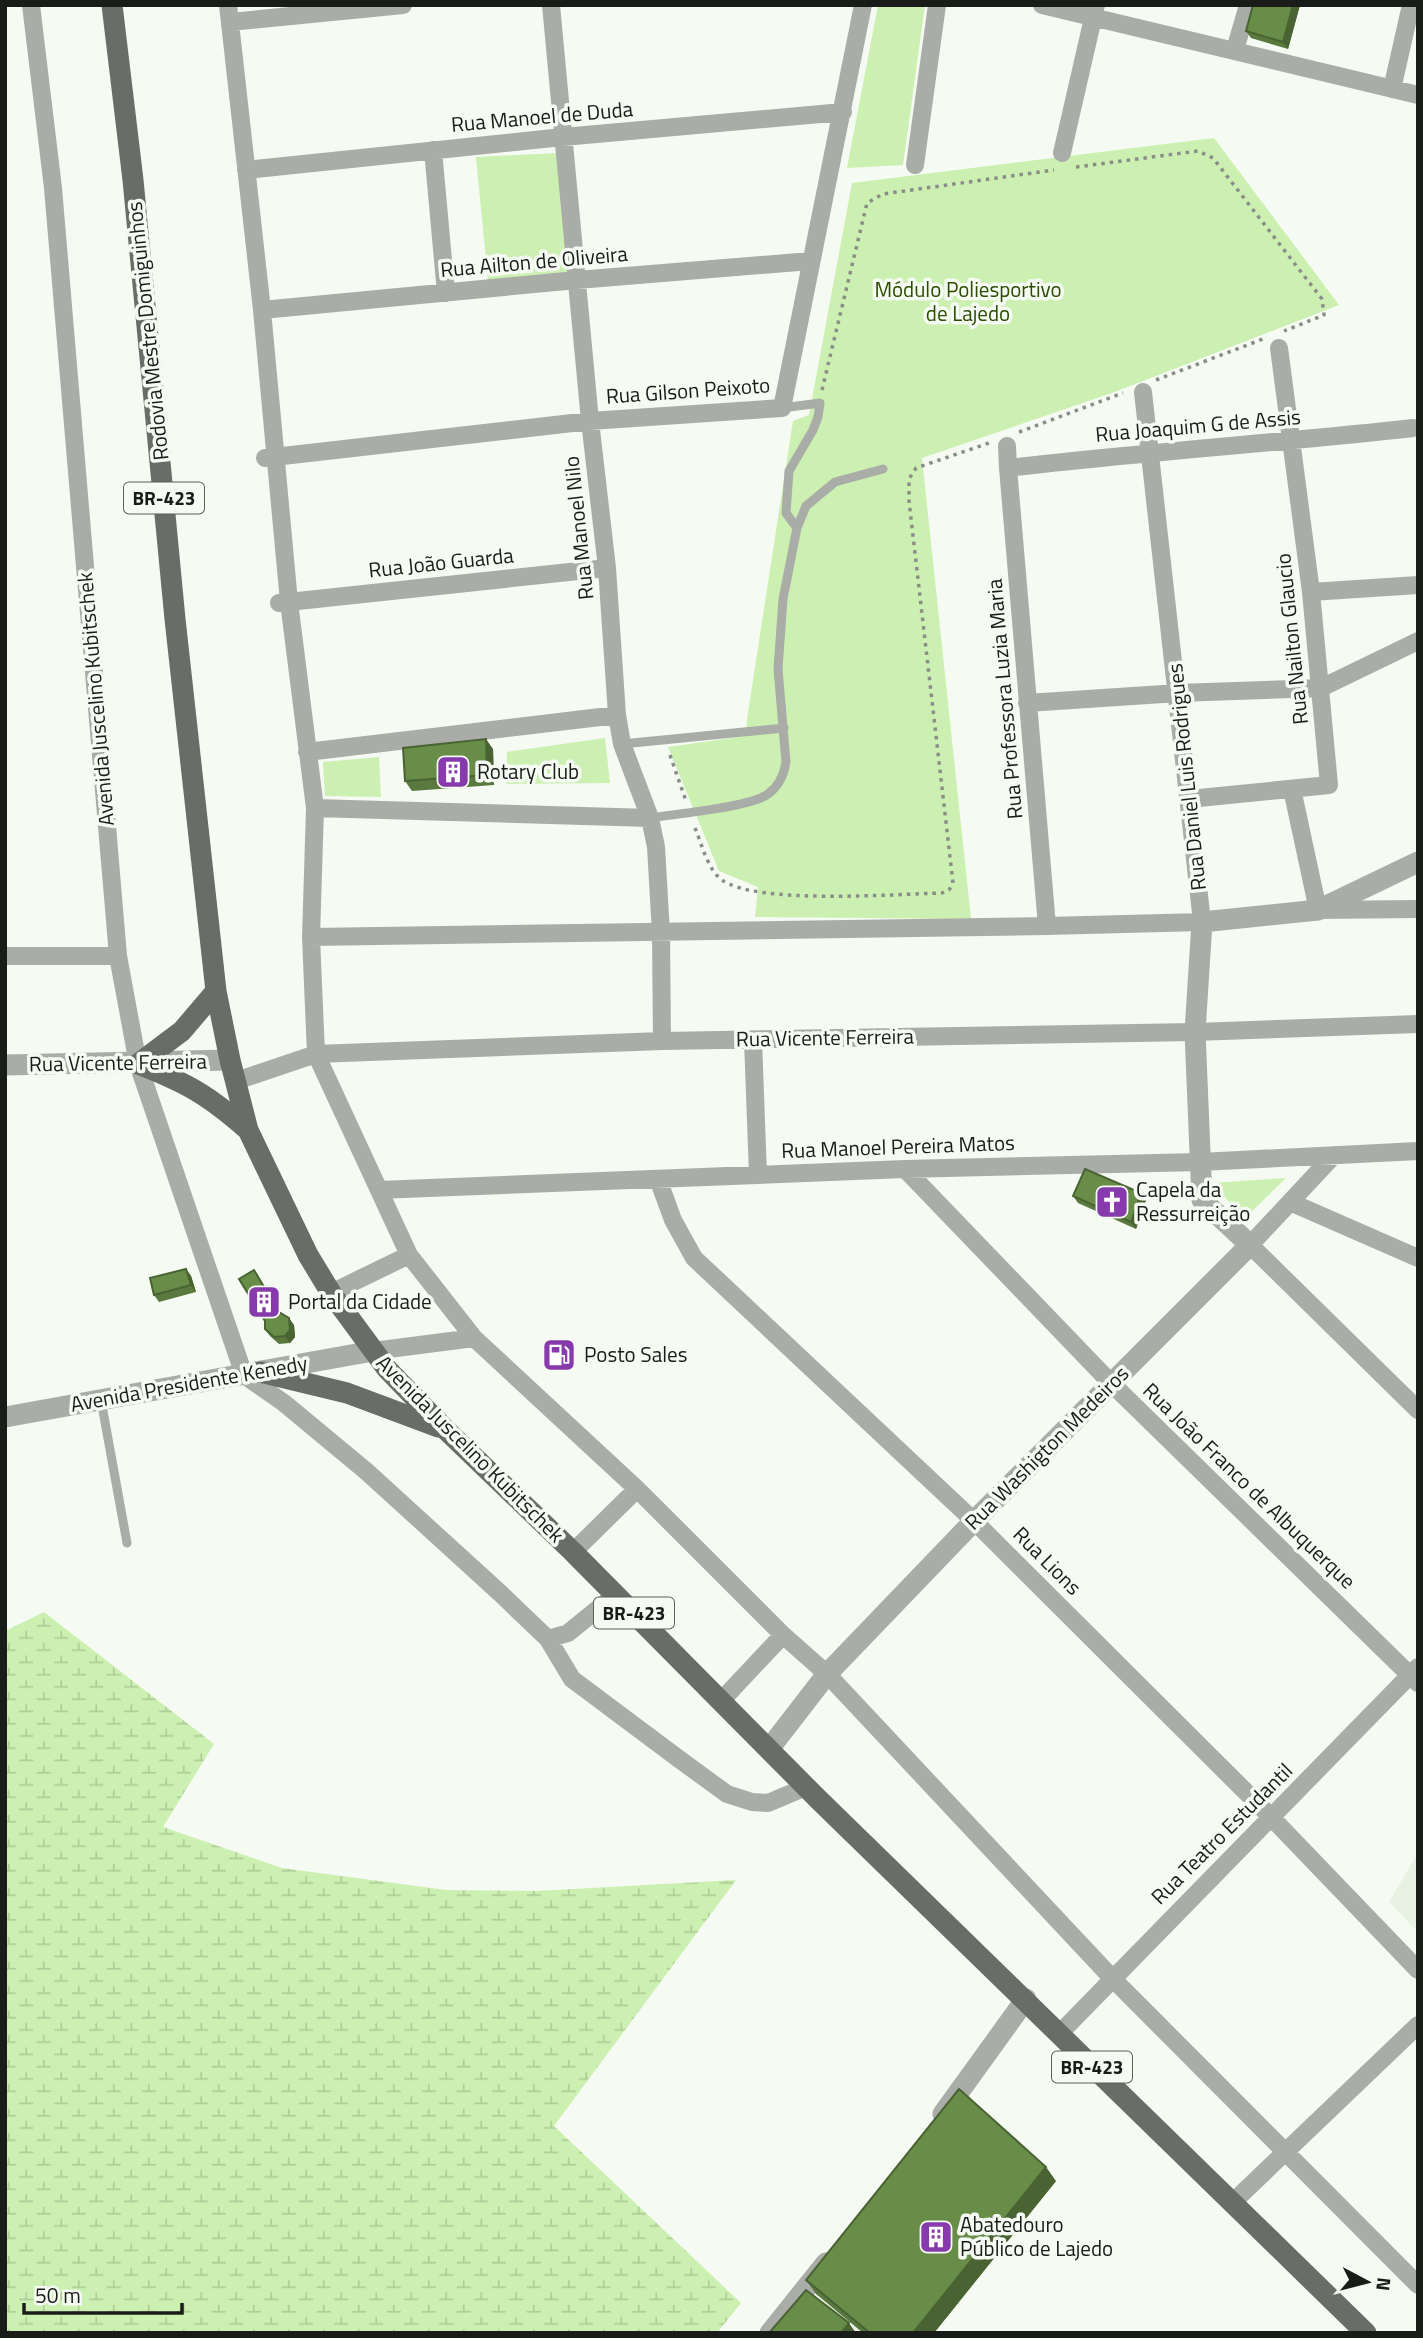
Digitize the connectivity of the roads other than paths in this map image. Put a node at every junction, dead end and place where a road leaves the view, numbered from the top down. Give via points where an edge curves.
1 (31, 5) edge
2 (112, 5) edge
3 (403, 5) edge
4 (551, 5) edge
5 (863, 5) edge
6 (937, 5) edge
7 (1042, 5) edge
8 (1248, 5) edge
9 (1412, 5) edge
10 (1095, 11) edge
11 (229, 14) edge
12 (1235, 50) junction
13 (1392, 89) junction
14 (1418, 95) edge
15 (843, 112) junction
16 (564, 137) junction
17 (433, 150) junction
18 (1062, 161) road end
19 (915, 165) dead end
20 (246, 170) junction
21 (811, 261) junction
22 (577, 280) junction
23 (446, 293) junction
24 (262, 310) junction
25 (1279, 348) dead end
26 (1146, 388) road end
27 (782, 408) junction
28 (590, 421) junction
29 (1413, 428) dead end
30 (1006, 440) road end
31 (1290, 442) junction
32 (1150, 452) junction
33 (269, 457) junction
34 (1008, 468) junction
35 (883, 469) dead end
36 (797, 528) junction
37 (607, 568) junction
38 (1418, 585) edge
39 (1311, 592) junction
40 (284, 603) junction
41 (1418, 641) edge
42 (1321, 688) junction
43 (1178, 693) junction
44 (1027, 703) junction
45 (617, 715) junction
46 (784, 728) junction
47 (622, 744) junction
48 (307, 752) junction
49 (1292, 789) junction
50 (1189, 799) junction
51 (315, 808) junction
52 (650, 818) junction
53 (1418, 862) edge
54 (1418, 909) edge
55 (1318, 910) junction
56 (1202, 922) junction
57 (1048, 926) junction
58 (661, 933) junction
59 (311, 937) junction
60 (5, 956) edge
61 (118, 956) junction
62 (216, 990) junction
63 (1418, 1024) edge
64 (1195, 1032) junction
65 (753, 1040) junction
66 (662, 1041) junction
67 (316, 1054) junction
68 (138, 1064) junction
69 (5, 1065) edge
70 (233, 1070) junction
71 (248, 1130) junction
72 (1418, 1152) edge
73 (1334, 1155) junction
74 (1200, 1162) junction
75 (905, 1169) junction
76 (758, 1175) junction
77 (658, 1179) junction
78 (379, 1190) junction
79 (1290, 1202) junction
80 (1250, 1245) junction
81 (408, 1255) junction
82 (1418, 1258) edge
83 (331, 1293) junction
84 (474, 1338) junction
85 (373, 1351) junction
86 (252, 1374) junction
87 (1111, 1383) junction
88 (101, 1400) junction
89 (1418, 1410) edge
90 (5, 1417) edge
91 (446, 1430) junction
92 (637, 1489) junction
93 (974, 1521) junction
94 (127, 1543) dead end
95 (573, 1552) junction
96 (615, 1595) junction
97 (783, 1635) junction
98 (548, 1639) junction
99 (827, 1674) junction
100 (1415, 1675) edge
101 (721, 1701) junction
102 (769, 1749) junction
103 (812, 1794) junction
104 (1271, 1817) junction
105 (1418, 1970) edge
106 (1112, 1978) junction
107 (1026, 1999) junction
108 (1418, 2025) edge
109 (1059, 2034) junction
110 (927, 2136) edge
111 (1286, 2152) junction
112 (1232, 2203) junction
113 (840, 2245) edge
114 (1418, 2285) edge
115 (770, 2333) edge
116 (1366, 2333) edge

1 - 61 street, Avenida Juscelino Kubitschek via 53,188
2 - 62 main road, Rodovia Mestre Domiguinhos / BR-423
3 - 11 street
4 - 16 street, Rua Manoel Nilo
5 - 15 street, Rua Gilson Peixoto
6 - 19 street
7 - 10 street
8 - 12 street
9 - 13 street
10 - 12 street
10 - 18 street
11 - 20 street
12 - 13 street
13 - 14 street
15 - 16 street, Rua Manoel de Duda
15 - 21 street, Rua Gilson Peixoto
16 - 17 street, Rua Manoel de Duda
16 - 22 street, Rua Manoel Nilo
17 - 20 street, Rua Manoel de Duda
17 - 23 street
20 - 24 street
21 - 22 street, Rua Ailton de Oliveira
21 - 27 street, Rua Gilson Peixoto
22 - 23 street, Rua Ailton de Oliveira
22 - 28 street, Rua Manoel Nilo
23 - 24 street, Rua Ailton de Oliveira
24 - 33 street
25 - 31 street, Rua Nailton Glaucio
26 - 32 street, Rua Daniel Luis Rodrigues
27 - 28 street, Rua Gilson Peixoto
27 - 36 lane via 820,403 813,430 789,471 786,513
28 - 33 street, Rua Gilson Peixoto
28 - 37 street, Rua Manoel Nilo
29 - 31 street, Rua Joaquim G de Assis
30 - 34 street
31 - 32 street, Rua Joaquim G de Assis
31 - 39 street, Rua Nailton Glaucio
32 - 34 street, Rua Joaquim G de Assis
32 - 43 street, Rua Daniel Luis Rodrigues
33 - 40 street
34 - 44 street, Rua Professora Luzia Maria
35 - 36 lane via 835,482 806,506
36 - 46 lane via 783,599 778,669
37 - 40 street, Rua João Guarda
37 - 45 street, Rua Manoel Nilo
38 - 39 street
39 - 42 street, Rua Nailton Glaucio
40 - 48 street
41 - 42 street
42 - 43 street
42 - 49 street, Rua Nailton Glaucio via 1329,786
43 - 44 street
43 - 50 street, Rua Daniel Luis Rodrigues
44 - 57 street, Rua Professora Luzia Maria
45 - 47 street, Rua Manoel Nilo
45 - 48 street
46 - 47 lane
46 - 52 lane via 784,774 767,796
47 - 52 street, Rua Manoel Nilo
48 - 51 street
49 - 50 street, Rua Nailton Glaucio
49 - 55 street
50 - 56 street, Rua Daniel Luis Rodrigues
51 - 52 street
51 - 59 street
52 - 58 street, Rua Manoel Nilo
53 - 55 street
54 - 55 street
55 - 56 street
56 - 57 street
56 - 64 street, Rua Daniel Luis Rodrigues
57 - 58 street
58 - 59 street
58 - 66 street, Rua Manoel Nilo
59 - 67 street
60 - 61 street
61 - 68 street, Avenida Juscelino Kubitschek
62 - 68 main road via 181,1031
62 - 70 main road, Avenida Juscelino Kubitschek / BR-423
63 - 64 street, Rua Vicente Ferreira
64 - 65 street, Rua Vicente Ferreira
64 - 74 street, Rua Daniel Luis Rodrigues
65 - 66 street, Rua Vicente Ferreira
65 - 76 street
66 - 67 street, Rua Vicente Ferreira
67 - 70 street, Rua Vicente Ferreira
67 - 78 street
68 - 69 street, Rua Vicente Ferreira
68 - 70 street, Rua Vicente Ferreira
68 - 71 main road via 193,1087
68 - 86 street, Avenida Juscelino Kubitschek
70 - 71 main road, Avenida Juscelino Kubitschek / BR-423
71 - 83 main road, Avenida Juscelino Kubitschek / BR-423 via 307,1255
72 - 73 street, Rua Manoel Pereira Matos
73 - 74 street, Rua Manoel Pereira Matos
73 - 79 street, Rua Washigton Medeiros
74 - 75 street, Rua Manoel Pereira Matos
74 - 80 street, Rua Daniel Luis Rodrigues via 1202,1200
75 - 76 street, Rua Manoel Pereira Matos
75 - 87 street, Rua João Franco de Albuquerque
76 - 77 street, Rua Manoel Pereira Matos
77 - 78 street, Rua Manoel Pereira Matos
77 - 93 street, Rua Lions via 694,1258
78 - 81 street
79 - 80 street, Rua Washigton Medeiros
79 - 82 street
80 - 87 street, Rua Washigton Medeiros
80 - 89 street
81 - 83 street
81 - 84 street
83 - 85 main road, Avenida Juscelino Kubitschek / BR-423
84 - 85 street
84 - 92 street
85 - 86 street, Avenida Presidente Kenedy
85 - 91 main road, Avenida Juscelino Kubitschek / BR-423
86 - 88 street, Avenida Presidente Kenedy
86 - 91 main road via 339,1391
86 - 98 street via 366,1471
87 - 93 street, Rua Washigton Medeiros
87 - 100 street, Rua João Franco de Albuquerque
88 - 90 street, Avenida Presidente Kenedy
88 - 94 lane
91 - 95 main road, Avenida Juscelino Kubitschek / BR-423
92 - 95 street
92 - 97 street
93 - 99 street, Rua Washigton Medeiros
93 - 104 street, Rua Lions
95 - 96 main road, Avenida Juscelino Kubitschek / BR-423
96 - 98 street via 568,1633
96 - 101 main road, Avenida Juscelino Kubitschek / BR-423
97 - 99 street
97 - 101 street
98 - 103 street via 572,1679 727,1794 768,1803
99 - 102 street, Rua Washigton Medeiros
99 - 106 street
100 - 104 street, Rua Teatro Estudantil
101 - 102 main road, Avenida Juscelino Kubitschek / BR-423
102 - 103 main road, Avenida Juscelino Kubitschek / BR-423
103 - 107 main road, BR-423
104 - 105 street, Rua Lions
104 - 106 street, Rua Teatro Estudantil
106 - 109 street, Rua Teatro Estudantil
106 - 111 street
107 - 109 main road, BR-423
107 - 110 street
108 - 111 street
109 - 112 main road, BR-423
111 - 112 street
111 - 114 street
112 - 116 main road, BR-423
113 - 115 street

